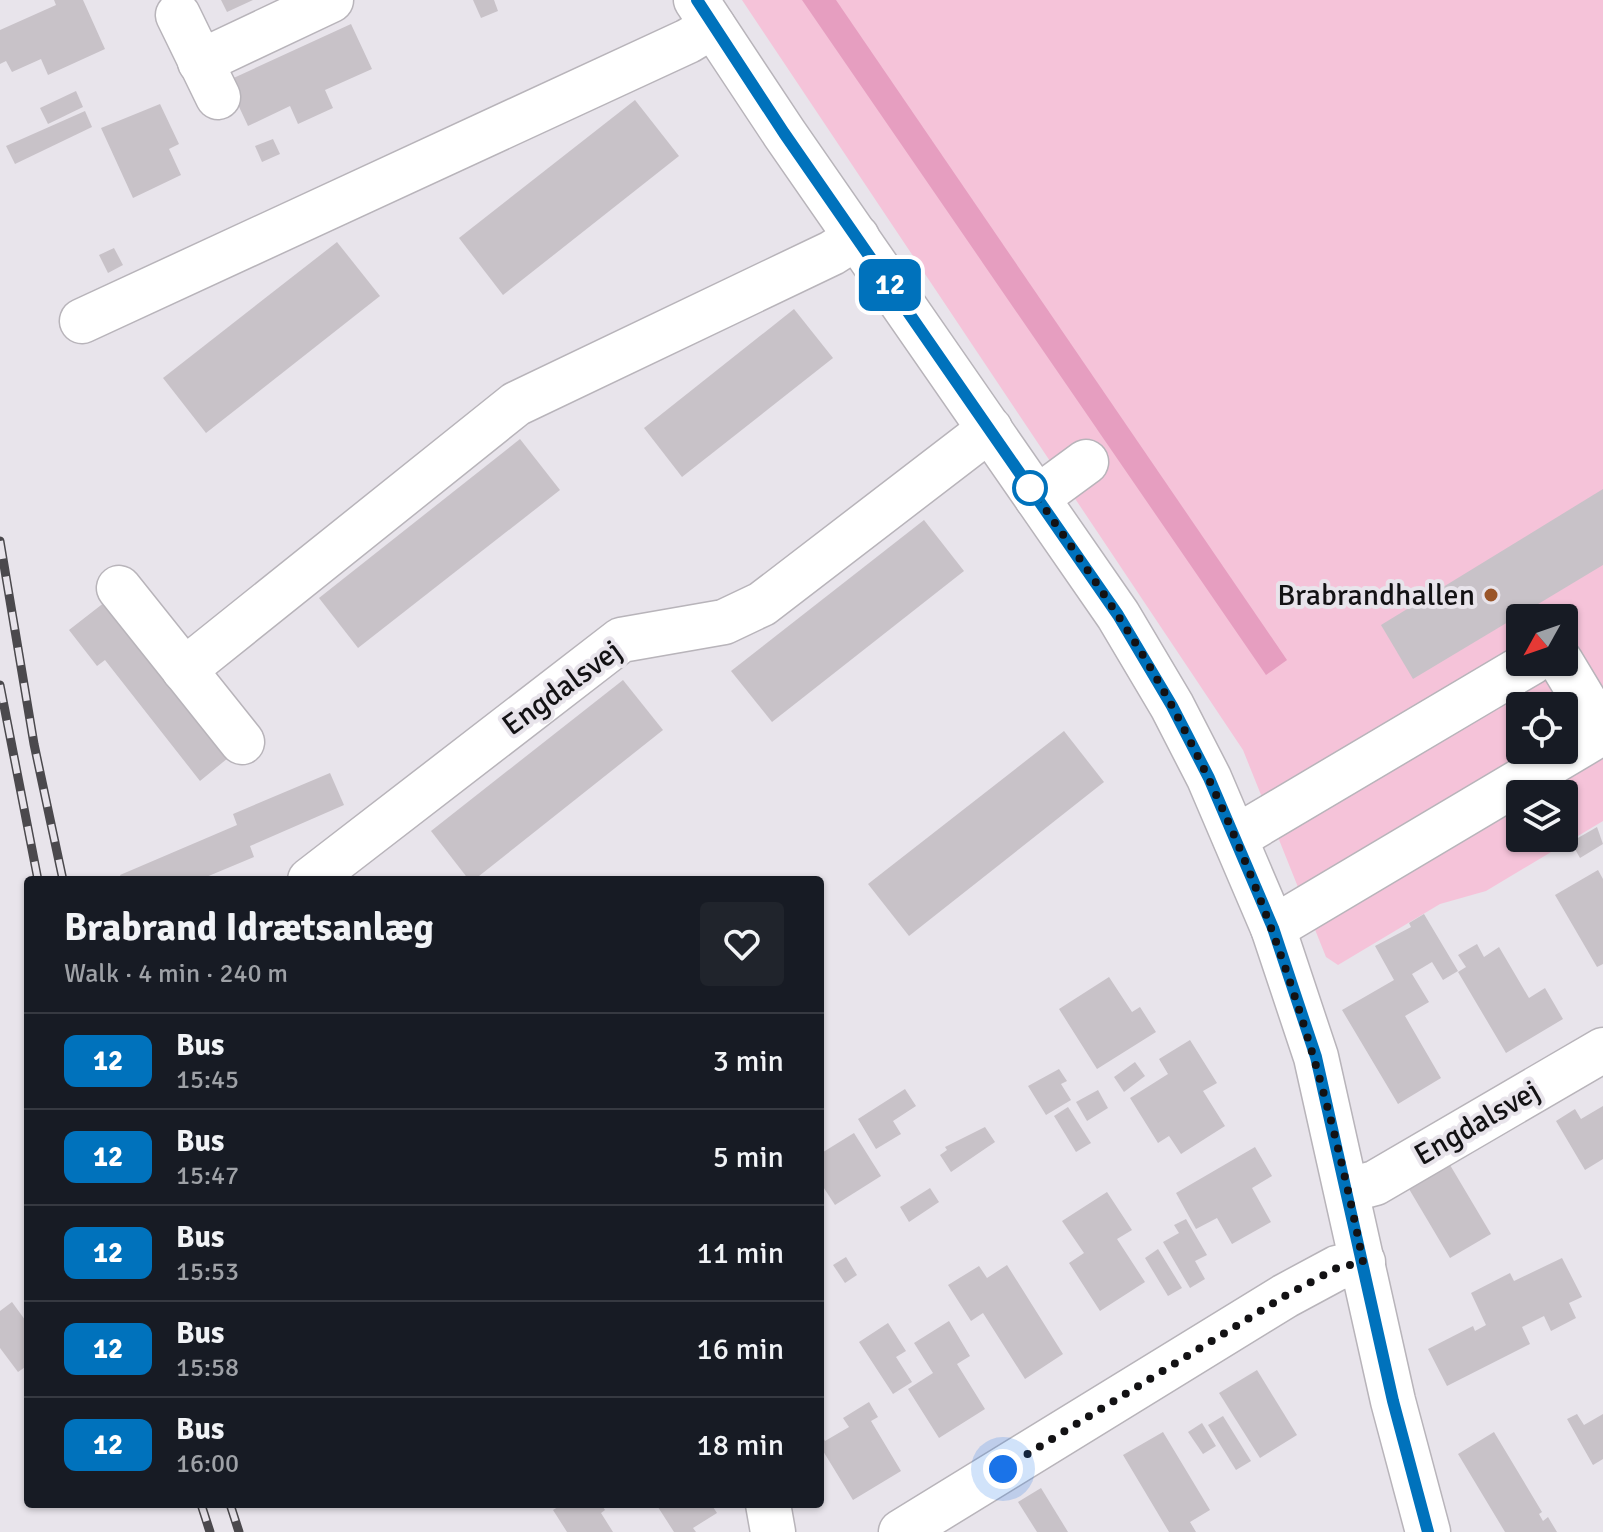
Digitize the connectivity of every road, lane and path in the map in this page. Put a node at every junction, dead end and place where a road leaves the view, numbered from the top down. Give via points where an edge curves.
1 (331, 0) edge
2 (705, 13) edge
3 (178, 15) dead end
4 (857, 237) junction
5 (82, 321) dead end
6 (990, 429) junction
7 (1086, 462) dead end
8 (1037, 498) junction
9 (119, 588) dead end
10 (184, 670) junction
11 (1508, 676) edge
12 (1569, 676) edge
13 (242, 742) dead end
14 (1235, 838) junction
15 (312, 876) edge
16 (1273, 928) junction
17 (1603, 1050) edge
18 (1349, 1190) junction
19 (1363, 1262) junction
20 (769, 1508) edge
21 (773, 1532) edge
22 (901, 1532) edge
23 (1428, 1532) edge

1 - 3 street via 209,79
2 - 4 street
2 - 5 street via 688,41
4 - 6 street
4 - 10 street via 516,404
6 - 8 street
6 - 15 street, Engdalsvej via 762,604 724,622 621,640
7 - 8 street
8 - 14 street via 1146,660
9 - 10 street
10 - 13 street
11 - 14 street
12 - 16 street via 1603,732
14 - 16 street
16 - 18 street via 1316,1057
17 - 18 street, Engdalsvej via 1375,1183
18 - 19 street
19 - 22 street via 1337,1268 1285,1296
19 - 23 street
20 - 21 street

